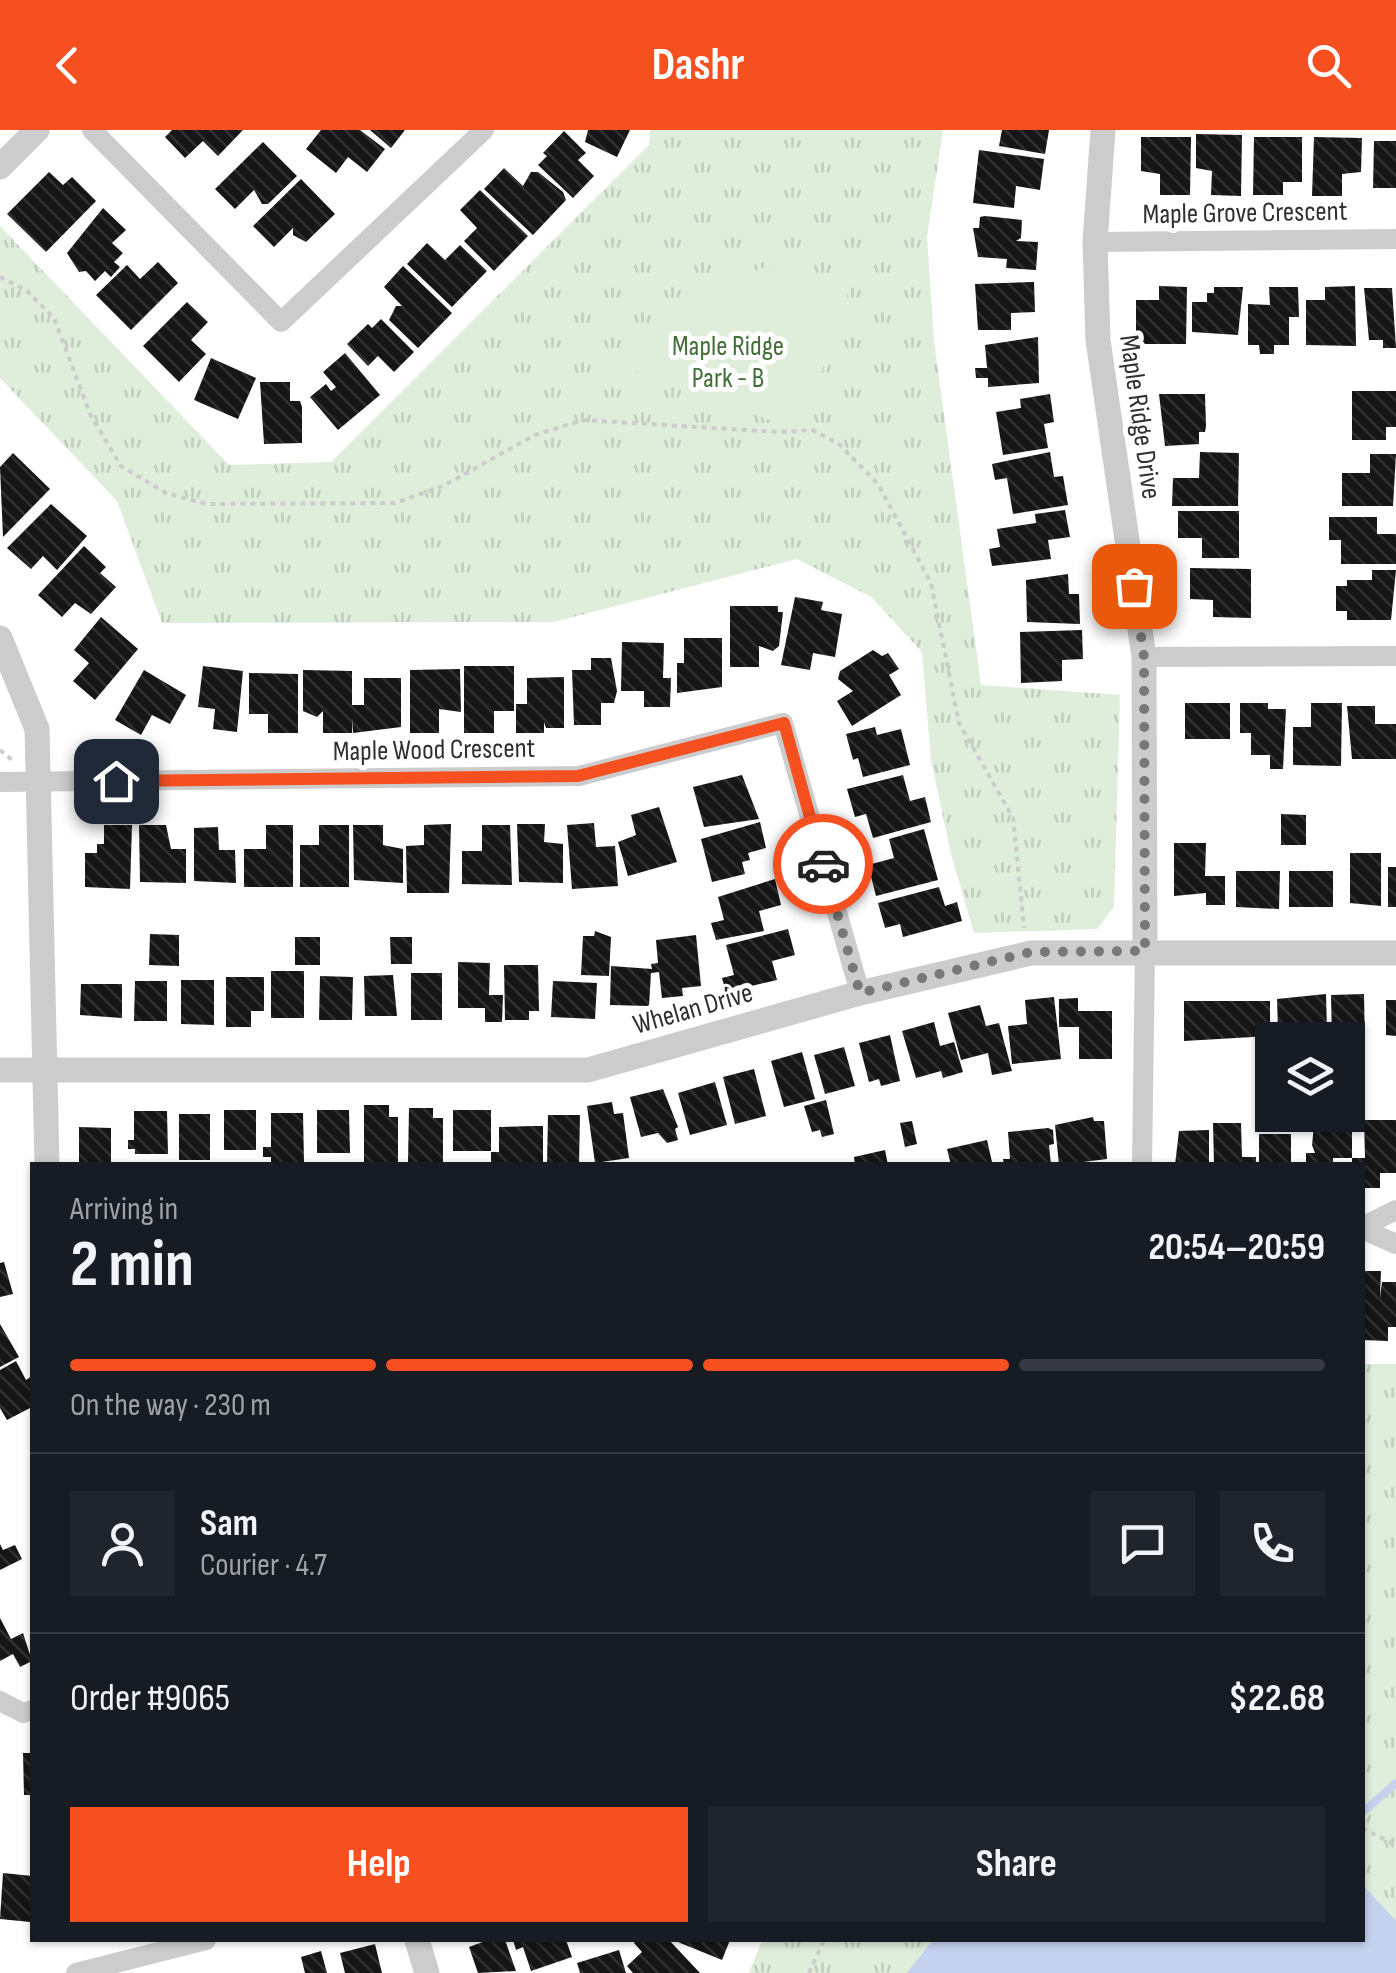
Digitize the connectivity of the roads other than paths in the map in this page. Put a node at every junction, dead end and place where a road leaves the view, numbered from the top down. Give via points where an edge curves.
1 (37, 130) edge
2 (92, 130) edge
3 (484, 130) edge
4 (1103, 130) edge
5 (0, 167) edge
6 (1396, 239) edge
7 (1095, 242) junction
8 (0, 638) edge
9 (1396, 656) edge
10 (1144, 657) junction
11 (0, 782) edge
12 (38, 782) junction
13 (1145, 951) junction
14 (1396, 953) edge
15 (860, 993) junction
16 (0, 1070) edge
17 (45, 1070) junction
18 (47, 1162) edge
19 (1142, 1162) edge
20 (1396, 1210) edge
21 (1365, 1226) edge
22 (1365, 1229) edge
23 (1396, 1244) edge
24 (0, 1702) edge
25 (30, 1710) edge
26 (198, 1942) edge
27 (418, 1942) edge
28 (83, 1972) edge
29 (427, 1973) edge

1 - 5 street
2 - 3 street via 281,322
4 - 7 street, Maple Ridge Drive
6 - 7 street, Maple Grove Crescent
7 - 10 street, Maple Ridge Drive via 1098,340
8 - 12 street via 37,729
9 - 10 street
10 - 13 street, Maple Ridge Drive
11 - 12 street
12 - 15 street, Maple Wood Crescent via 578,776 784,723
12 - 17 street
13 - 14 street, Whelan Drive
13 - 15 street, Whelan Drive via 1031,952
13 - 19 street
15 - 17 street, Whelan Drive via 588,1070
16 - 17 street, Whelan Drive
17 - 18 street
20 - 21 street
22 - 23 street
24 - 25 street
26 - 28 street
27 - 29 street

